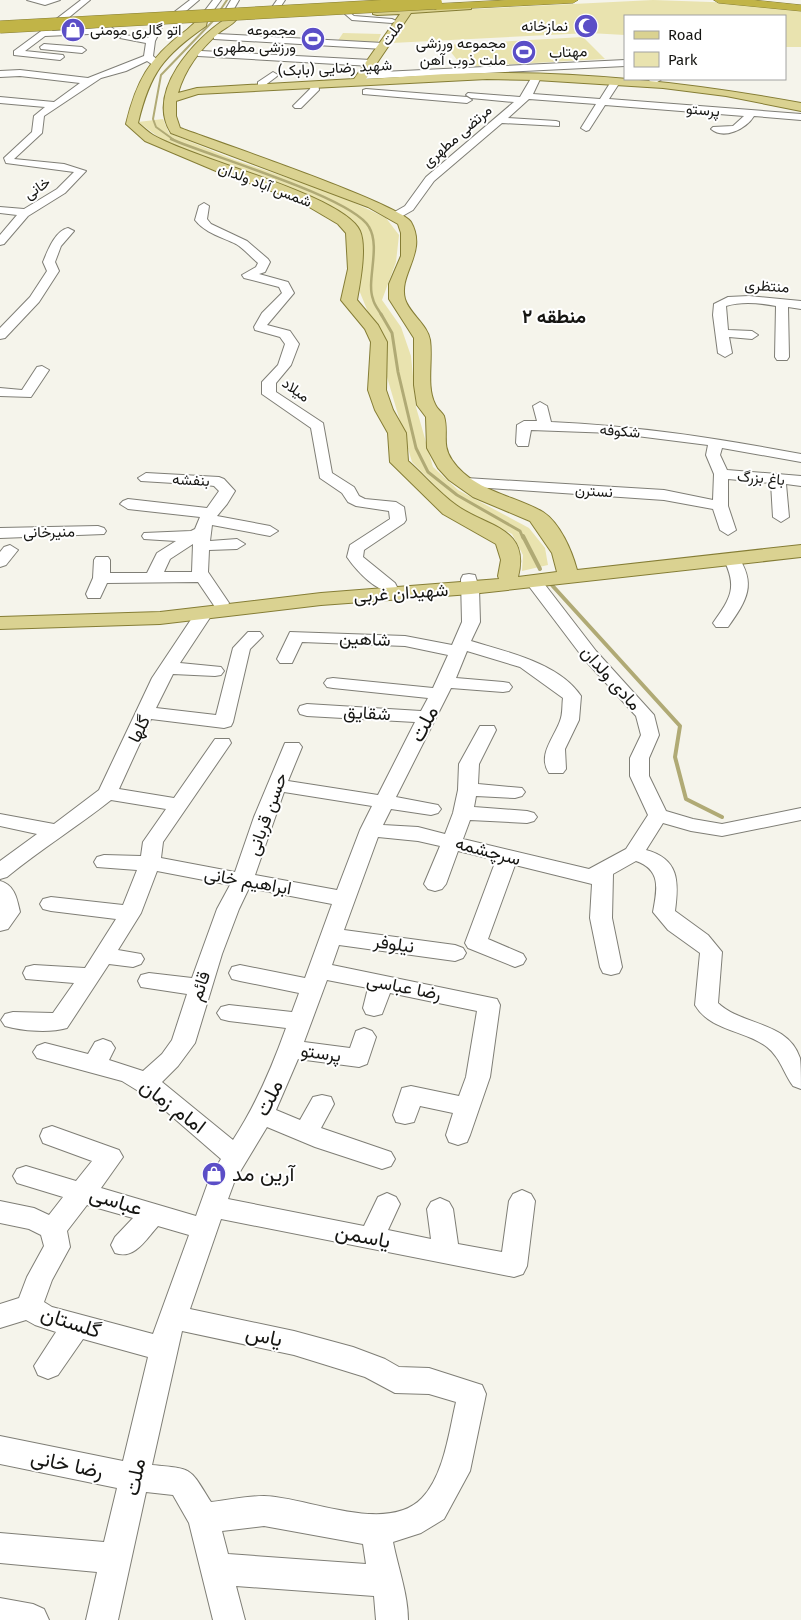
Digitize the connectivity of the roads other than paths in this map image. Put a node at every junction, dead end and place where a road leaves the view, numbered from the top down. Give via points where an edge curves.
1 (56, 0) edge
2 (86, 0) edge
3 (195, 0) edge
4 (217, 0) edge
5 (235, 0) edge
6 (461, 0) edge
7 (492, 0) edge
8 (573, 0) edge
9 (720, 0) edge
10 (33, 1) edge
11 (557, 1) edge
12 (435, 5) junction
13 (801, 8) edge
14 (282, 9) edge
15 (407, 11) junction
16 (300, 12) junction
17 (349, 14) junction
18 (176, 15) junction
19 (230, 19) junction
20 (201, 21) junction
21 (392, 21) dead end
22 (160, 23) junction
23 (0, 28) edge
24 (111, 30) dead end
25 (48, 31) junction
26 (216, 34) junction
27 (124, 38) dead end
28 (151, 41) junction
29 (89, 42) dead end
30 (28, 46) junction
31 (383, 46) junction
32 (317, 47) junction
33 (357, 49) junction
34 (82, 50) dead end
35 (252, 50) dead end
36 (288, 52) junction
37 (201, 54) junction
38 (60, 57) dead end
39 (280, 58) junction
40 (152, 60) junction
41 (373, 60) junction
42 (624, 63) edge
43 (612, 64) junction
44 (257, 66) dead end
45 (323, 67) dead end
46 (273, 71) junction
47 (0, 74) edge
48 (42, 76) junction
49 (180, 76) junction
50 (487, 76) junction
51 (536, 77) junction
52 (562, 77) junction
53 (88, 81) junction
54 (311, 81) junction
55 (364, 82) junction
56 (29, 84) dead end
57 (262, 84) junction
58 (198, 87) junction
59 (608, 89) junction
60 (573, 90) dead end
61 (651, 91) edge
62 (666, 96) dead end
63 (469, 98) junction
64 (524, 98) junction
65 (171, 99) junction
66 (0, 100) edge
67 (357, 100) dead end
68 (801, 103) edge
69 (54, 105) junction
70 (298, 106) dead end
71 (801, 107) edge
72 (458, 111) dead end
73 (713, 114) junction
74 (750, 114) junction
75 (801, 117) edge
76 (498, 120) junction
77 (556, 124) dead end
78 (586, 128) dead end
79 (716, 128) dead end
80 (204, 206) dead end
81 (0, 210) edge
82 (26, 212) junction
83 (395, 216) junction
84 (68, 231) dead end
85 (0, 242) edge
86 (782, 303) junction
87 (801, 305) edge
88 (721, 327) junction
89 (751, 329) dead end
90 (0, 336) edge
91 (725, 353) dead end
92 (782, 357) dead end
93 (42, 370) dead end
94 (0, 392) edge
95 (540, 406) dead end
96 (545, 426) junction
97 (524, 442) dead end
98 (716, 442) junction
99 (796, 453) edge
100 (721, 474) junction
101 (146, 478) dead end
102 (778, 479) junction
103 (801, 481) edge
104 (466, 483) junction
105 (128, 504) dead end
106 (720, 506) junction
107 (781, 517) dead end
108 (202, 529) junction
109 (728, 530) dead end
110 (98, 531) dead end
111 (270, 531) dead end
112 (0, 533) edge
113 (150, 536) dead end
114 (801, 543) edge
115 (237, 544) dead end
116 (801, 550) edge
117 (731, 558) junction
118 (102, 560) dead end
119 (567, 574) junction
120 (508, 576) junction
121 (203, 577) junction
122 (101, 578) junction
123 (153, 578) junction
124 (533, 581) junction
125 (470, 584) junction
126 (389, 587) junction
127 (94, 594) dead end
128 (212, 608) junction
129 (0, 615) edge
130 (0, 623) edge
131 (722, 623) dead end
132 (254, 636) dead end
133 (460, 648) junction
134 (286, 658) dead end
135 (168, 668) junction
136 (215, 671) dead end
137 (333, 683) dead end
138 (503, 687) dead end
139 (442, 688) junction
140 (307, 710) dead end
141 (147, 713) junction
142 (428, 716) junction
143 (487, 730) dead end
144 (222, 743) dead end
145 (292, 748) dead end
146 (556, 769) dead end
147 (277, 785) junction
148 (468, 790) junction
149 (515, 792) dead end
150 (107, 793) junction
151 (383, 802) junction
152 (178, 805) junction
153 (431, 809) dead end
154 (463, 813) junction
155 (801, 814) edge
156 (658, 815) junction
157 (527, 817) dead end
158 (0, 820) edge
159 (370, 830) junction
160 (58, 831) junction
161 (453, 842) junction
162 (633, 854) junction
163 (508, 856) junction
164 (104, 862) dead end
165 (150, 863) junction
166 (0, 872) edge
167 (603, 873) junction
168 (243, 880) junction
169 (435, 884) dead end
170 (0, 888) edge
171 (345, 899) junction
172 (51, 904) dead end
173 (130, 913) junction
174 (0, 924) edge
175 (332, 936) junction
176 (455, 953) dead end
177 (104, 956) junction
178 (133, 959) dead end
179 (515, 959) dead end
180 (611, 967) dead end
181 (34, 973) dead end
182 (240, 973) dead end
183 (92, 976) junction
184 (316, 979) junction
185 (149, 981) dead end
186 (381, 983) junction
187 (200, 987) junction
188 (374, 1008) dead end
189 (229, 1013) dead end
190 (13, 1020) dead end
191 (301, 1021) junction
192 (364, 1037) dead end
193 (290, 1048) junction
194 (45, 1052) dead end
195 (801, 1080) edge
196 (145, 1083) junction
197 (322, 1104) dead end
198 (468, 1107) junction
199 (260, 1114) junction
200 (405, 1115) dead end
201 (306, 1132) junction
202 (458, 1135) dead end
203 (52, 1136) dead end
204 (236, 1157) junction
205 (382, 1158) dead end
206 (26, 1176) dead end
207 (82, 1191) junction
208 (522, 1202) dead end
209 (387, 1204) dead end
210 (440, 1209) dead end
211 (0, 1212) edge
212 (154, 1213) junction
213 (209, 1218) junction
214 (53, 1229) junction
215 (372, 1238) junction
216 (124, 1245) dead end
217 (446, 1253) junction
218 (29, 1307) junction
219 (0, 1316) edge
220 (173, 1317) junction
221 (76, 1326) junction
222 (164, 1349) junction
223 (48, 1366) dead end
224 (0, 1450) edge
225 (134, 1477) junction
226 (203, 1518) junction
227 (376, 1531) junction
228 (0, 1548) edge
229 (117, 1558) junction
230 (216, 1569) junction
231 (386, 1581) junction
232 (0, 1614) edge
233 (33, 1620) edge
234 (102, 1620) edge
235 (228, 1620) edge
236 (392, 1620) edge

1 - 10 street via 45,3
2 - 25 street
3 - 18 street
4 - 20 street
5 - 19 street
6 - 16 main road
7 - 12 highway
8 - 11 highway
9 - 13 highway
11 - 12 highway
11 - 15 main road
12 - 23 highway, bridge
14 - 16 main road
14 - 19 main road
14 - 19 main road
15 - 17 main road
15 - 31 main road, ملت
16 - 17 main road
17 - 21 street via 352,18
18 - 20 main road
18 - 25 main road
19 - 20 main road
19 - 26 main road
20 - 22 main road
20 - 26 main road
20 - 40 main road, شمس آباد ولدان
22 - 25 main road
22 - 28 street
23 - 25 main road
24 - 25 street
25 - 29 street
25 - 30 street
26 - 32 street via 242,41
26 - 37 street
26 - 49 main road via 188,57
27 - 28 street
28 - 40 street
30 - 34 street
30 - 38 street via 17,53
31 - 33 street
31 - 41 main road, ملت
32 - 33 street
32 - 36 street
33 - 41 street
35 - 36 street
36 - 39 street
37 - 39 street
37 - 44 street via 192,62
39 - 41 street
39 - 46 street
40 - 53 street
40 - 120 main road, شمس آباد ولدان via 142,89 138,117 132,124 149,138 304,198 343,221 352,232 355,269 349,300 372,328 378,342 377,390 397,433 400,462 450,511 498,533 512,558
41 - 55 main road, ملت
42 - 43 street, مهتاب
43 - 55 street, مهتاب
43 - 59 street
45 - 46 street
46 - 57 street
47 - 48 street
48 - 53 street
48 - 56 street
49 - 58 main road, شهید رضایی (بابک)
49 - 65 main road
50 - 51 main road, شهید رضایی (بابک)
50 - 55 main road, شهید رضایی (بابک)
50 - 63 street
51 - 52 main road, شهید رضایی (بابک)
51 - 64 street, مرتضی مطهری
52 - 55 main road, شهید رضایی (بابک) via 509,73
52 - 59 main road, شهید رضایی (بابک)
53 - 69 street
54 - 55 main road, شهید رضایی (بابک)
54 - 57 main road, شهید رضایی (بابک)
54 - 58 main road, شهید رضایی (بابک)
54 - 70 street via 314,90
55 - 63 street
55 - 67 street
57 - 58 main road, شهید رضایی (بابک)
58 - 65 main road, شهید رضایی (بابک)
59 - 60 street
59 - 61 main road, شهید رضایی (بابک)
59 - 61 street, پرستو
59 - 64 street
59 - 78 street
61 - 68 main road, شهید رضایی (بابک) via 733,90
61 - 71 main road, شهید رضایی (بابک) via 726,92
61 - 73 street, پرستو
62 - 73 street via 722,103
63 - 64 street
63 - 72 street
64 - 76 street, مرتضی مطهری
65 - 83 main road via 165,116 175,130 373,204
66 - 69 street
69 - 82 street, خانی via 39,116 37,133 33,138 9,158 21,164 70,167 81,171 61,191
73 - 74 street, پرستو
74 - 75 street, پرستو
74 - 79 street via 742,126 734,130
76 - 77 street
76 - 83 street, مرتضی مطهری via 430,179 409,208
80 - 126 street, میلاد via 200,220 243,243 264,262 261,269 248,275 284,285 288,294 260,326 285,334 292,344 290,357 282,371 270,382 269,394 318,426 325,475 349,490 361,503 396,507 398,520 389,529 366,539 356,548 355,557
81 - 82 street
82 - 85 street, خانی
83 - 104 main road via 404,222 408,233 408,256 397,284 397,299 422,338 423,386 426,405 435,416 436,448 445,464
84 - 90 street via 48,262 53,271 46,283
86 - 87 street, منتظری
86 - 88 street, منتظری via 727,300 720,304
86 - 92 street
88 - 89 street
88 - 91 street, منتظری
93 - 94 street via 26,394
95 - 96 street
96 - 97 street, شکوفه via 524,425
96 - 98 street, شکوفه via 613,429
98 - 99 street, شکوفه
98 - 100 street via 713,455
100 - 102 street, باغ بزرگ
100 - 106 street
101 - 108 street, بنفشه via 219,482 227,491
102 - 103 street, باغ بزرگ
102 - 107 street
104 - 106 street, نسترن via 664,495
104 - 119 main road via 480,493 537,517 562,553
105 - 108 street
106 - 109 street
108 - 111 street
108 - 113 street
108 - 115 street
108 - 121 street via 200,572
108 - 123 street via 163,556
110 - 112 street, منیرخانی
114 - 119 main road, شهیدان غربی
116 - 117 main road, شهیدان غربی
117 - 119 main road, شهیدان غربی
117 - 131 street via 741,575 738,600
118 - 122 street
119 - 120 main road, شهیدان غربی
119 - 124 main road, شهیدان غربی
120 - 125 main road, شهیدان غربی
121 - 123 street
121 - 128 street
122 - 123 street
122 - 127 street
124 - 125 main road, شهیدان غربی
124 - 156 street, مادی ولدان via 590,655 644,715 650,735 640,753 639,780
125 - 126 main road, شهیدان غربی
125 - 128 main road, شهیدان غربی
125 - 133 street, ملت via 472,622
126 - 128 main road, شهیدان غربی
128 - 129 main road, شهیدان غربی
128 - 130 main road, شهیدان غربی via 160,618
128 - 135 street, گلها
132 - 141 street via 242,648 224,722
133 - 134 street, شاهین via 405,641 296,636
133 - 139 street, ملت
133 - 146 street via 526,664 572,696 570,720 556,744
135 - 136 street
135 - 141 street, گلها
137 - 139 street
138 - 139 street
139 - 142 street, ملت
140 - 142 street, شقایق
141 - 150 street, گلها
142 - 151 street, ملت
143 - 148 street via 469,764
144 - 152 street
145 - 147 street, حسن قربانی
147 - 151 street
147 - 168 street, حسن قربانی
148 - 149 street
148 - 154 street
150 - 152 street
150 - 160 street, گلها
151 - 153 street
151 - 159 street, ملت
152 - 165 street via 153,842
154 - 157 street
154 - 161 street
155 - 156 street via 722,830
156 - 162 street
158 - 160 street
159 - 161 street, سرچشمه via 418,834
159 - 171 street, ملت
160 - 166 street, گلها via 37,842
161 - 163 street, سرچشمه
161 - 169 street
162 - 167 street
162 - 195 street via 657,862 666,873 664,912 673,924 704,942 711,952 705,1000 709,1010 775,1041 785,1050
163 - 167 street, سرچشمه via 592,878
163 - 179 street via 476,943
164 - 165 street, ابراهیم خانی
165 - 168 street, ابراهیم خانی
165 - 173 street
167 - 180 street via 601,918
168 - 171 street, ابراهیم خانی
168 - 187 street, قائم via 228,909
170 - 174 street via 9,912
171 - 175 street, ملت
172 - 173 street
173 - 177 street
175 - 176 street, نیلوفر
175 - 184 street, ملت
177 - 178 street
177 - 183 street
181 - 183 street
182 - 184 street, رضا عباسی
183 - 190 street via 59,1022
184 - 186 street, رضا عباسی
184 - 191 street, ملت
185 - 187 street
186 - 188 street
186 - 198 street, رضا عباسی via 489,1005 478,1077
187 - 196 street, قائم via 183,1043
189 - 191 street
191 - 193 street, ملت
192 - 193 street, پرستو via 359,1058
193 - 199 street, ملت
194 - 196 street, امام زمان via 98,1057
196 - 204 street, امام زمان via 162,1093
197 - 201 street
198 - 200 street via 411,1095
198 - 202 street
199 - 201 street
199 - 204 street, ملت
201 - 205 street
203 - 207 street via 110,1157
204 - 213 street, ملت via 223,1178
206 - 207 street, عباسی
207 - 212 street, عباسی
207 - 214 street
208 - 217 street, یاسمن via 514,1266
209 - 215 street
210 - 217 street
211 - 214 street via 34,1220
212 - 213 street, عباسی
212 - 216 street
213 - 215 street, یاسمن
213 - 220 street, ملت
214 - 218 street, گلستان via 57,1247 40,1277
215 - 217 street, یاسمن
218 - 219 street
218 - 221 street, گلستان via 45,1317
220 - 222 street, ملت
220 - 227 street, یاس via 294,1343 353,1360 395,1380 430,1381 472,1394 455,1471 433,1509 410,1524
221 - 222 street, گلستان
221 - 223 street
222 - 225 street, ملت
224 - 225 street, رضا خانی
225 - 226 street, رضا خانی via 182,1482
225 - 229 street, ملت
226 - 227 street via 264,1511
226 - 230 street
227 - 231 street
228 - 229 street
229 - 234 street, ملت
230 - 231 street
230 - 235 street
231 - 236 street via 392,1603
232 - 233 street

